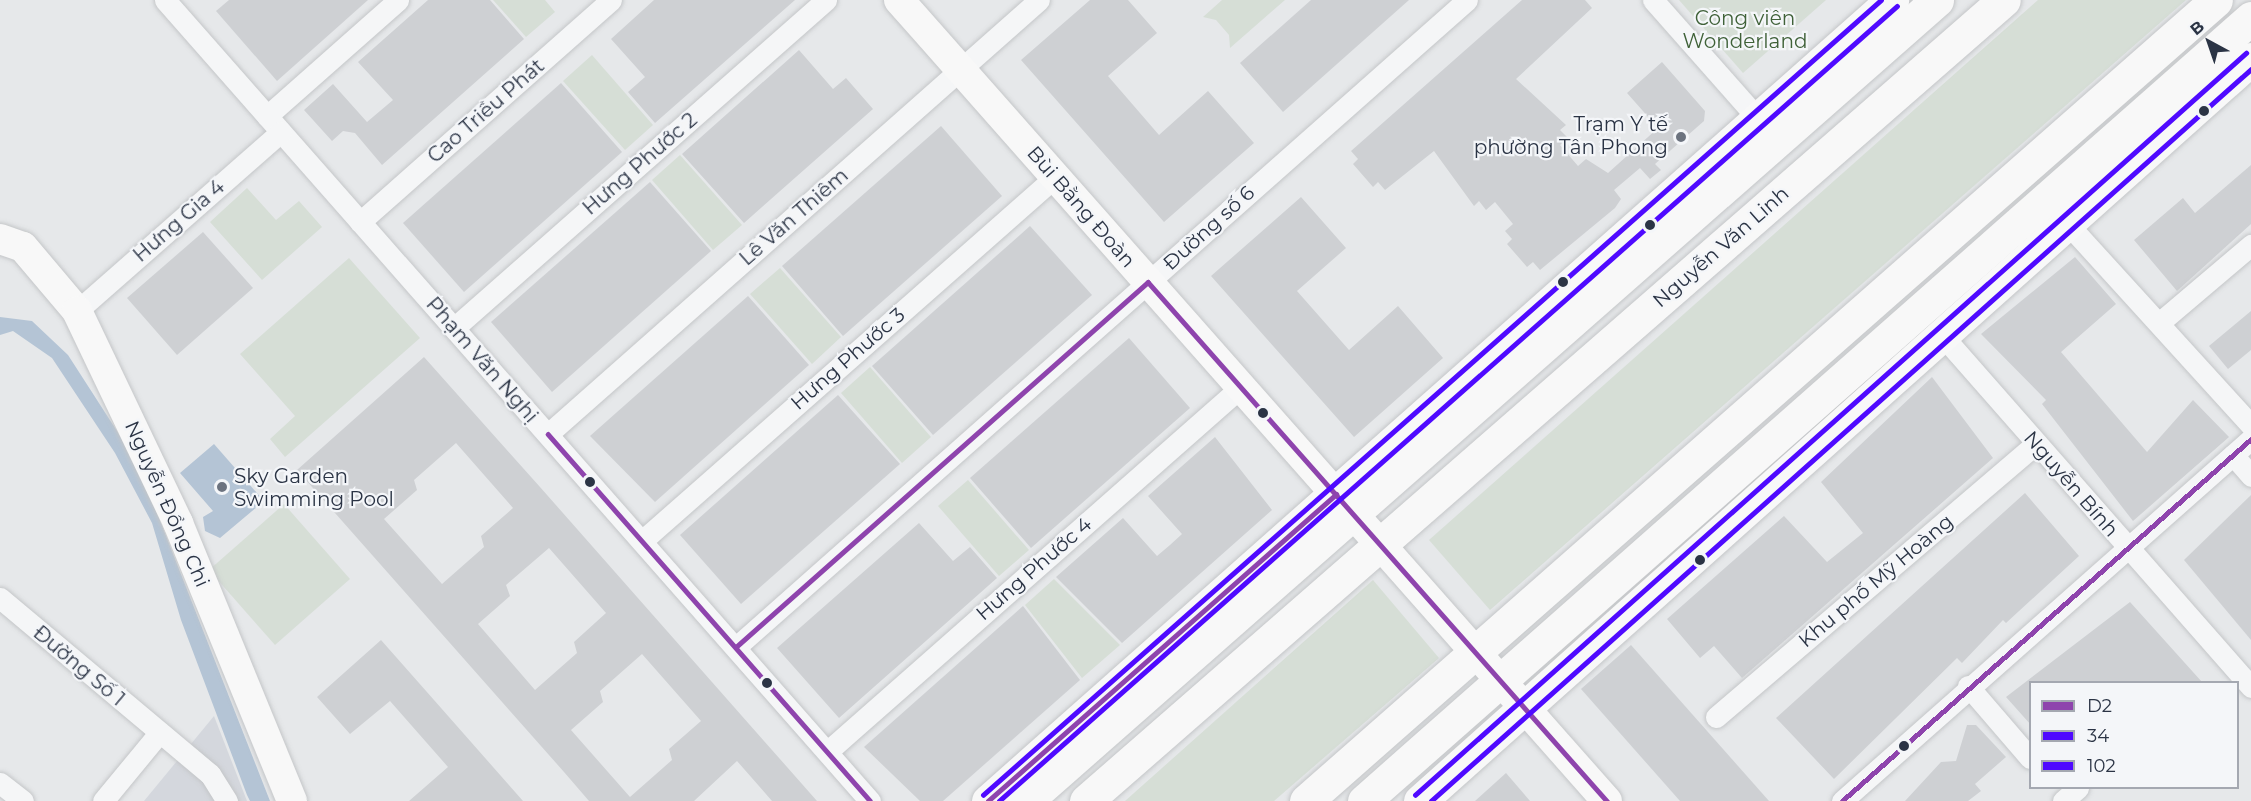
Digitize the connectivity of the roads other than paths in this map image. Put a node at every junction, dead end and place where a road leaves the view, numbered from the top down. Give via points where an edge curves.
1 (399, 0) edge
2 (611, 0) edge
3 (826, 0) edge
4 (899, 0) edge
5 (1039, 0) edge
6 (1467, 0) edge
7 (1653, 0) edge
8 (1892, 0) edge
9 (1937, 0) edge
10 (2004, 0) edge
11 (2216, 0) edge
12 (174, 3) edge
13 (2251, 18) edge
14 (2251, 59) edge
15 (960, 70) junction
16 (274, 124) junction
17 (1769, 130) junction
18 (1055, 177) junction
19 (360, 222) junction
20 (2066, 222) junction
21 (0, 239) edge
22 (2251, 246) edge
23 (1148, 282) junction
24 (77, 311) junction
25 (2159, 323) junction
26 (454, 328) junction
27 (1941, 334) junction
28 (1240, 387) junction
29 (2251, 425) edge
30 (548, 434) junction
31 (2251, 439) edge
32 (2036, 444) junction
33 (2233, 455) junction
34 (2251, 477) edge
35 (1345, 504) junction
36 (642, 541) junction
37 (1380, 543) junction
38 (2127, 548) junction
39 (0, 598) edge
40 (736, 647) junction
41 (1476, 653) junction
42 (1501, 681) junction
43 (1968, 686) junction
44 (2251, 687) edge
45 (1525, 708) junction
46 (1716, 717) dead end
47 (159, 733) junction
48 (828, 752) junction
49 (2029, 756) edge
50 (0, 783) edge
51 (22, 801) edge
52 (103, 801) edge
53 (227, 801) edge
54 (292, 801) edge
55 (870, 801) edge
56 (988, 801) edge
57 (1026, 801) edge
58 (1086, 801) edge
59 (1306, 801) edge
60 (1364, 801) edge
61 (1420, 801) edge
62 (1607, 801) edge
63 (1842, 801) edge

1 - 16 street, Hưng Gia 4
2 - 19 street, Cao Triều Phát
3 - 26 street, Hưng Phước 2
4 - 15 street, Bùi Bằng Đoàn
5 - 15 street, Lê Văn Thiêm
6 - 23 street, Đường số 6
7 - 17 street
8 - 17 main road
9 - 17 main road
10 - 37 main road, Nguyễn Văn Linh
11 - 41 main road
12 - 16 street, Phạm Văn Nghị
13 - 42 main road
14 - 20 main road
15 - 18 street, Bùi Bằng Đoàn
15 - 30 street, Lê Văn Thiêm
16 - 19 street, Phạm Văn Nghị
16 - 24 street, Hưng Gia 4
17 - 35 main road
18 - 23 street, Bùi Bằng Đoàn
18 - 36 street, Hưng Phước 3
19 - 26 street, Phạm Văn Nghị
20 - 25 street
20 - 27 main road
21 - 24 street, Nguyễn Đổng Chi via 23,247
22 - 25 street
23 - 28 street, Bùi Bằng Đoàn
23 - 40 street, Đường số 6
24 - 54 street, Nguyễn Đổng Chi via 178,523
25 - 29 street
26 - 30 street, Phạm Văn Nghị
27 - 32 street, Nguyễn Bính
27 - 45 main road
28 - 35 street, Bùi Bằng Đoàn
28 - 48 street, Hưng Phước 4
30 - 36 street, Phạm Văn Nghị
31 - 33 street
32 - 38 street, Nguyễn Bính
32 - 46 street, Khu phố Mỹ Hoàng
33 - 34 street
33 - 38 street
35 - 37 street, Bùi Bằng Đoàn
35 - 56 main road
35 - 57 main road
36 - 40 street, Phạm Văn Nghị
37 - 41 street, Bùi Bằng Đoàn
37 - 58 main road, Nguyễn Văn Linh
38 - 43 street
38 - 44 street, Nguyễn Bính
39 - 47 street, Đường Số 1
40 - 48 street, Phạm Văn Nghị
41 - 42 street, Bùi Bằng Đoàn
41 - 59 main road
42 - 45 street, Bùi Bằng Đoàn
42 - 60 main road
43 - 49 street
43 - 63 street
45 - 61 main road
45 - 62 street, Bùi Bằng Đoàn
47 - 52 street
47 - 53 street, Đường Số 1 via 210,774
48 - 55 street, Phạm Văn Nghị
50 - 51 street

